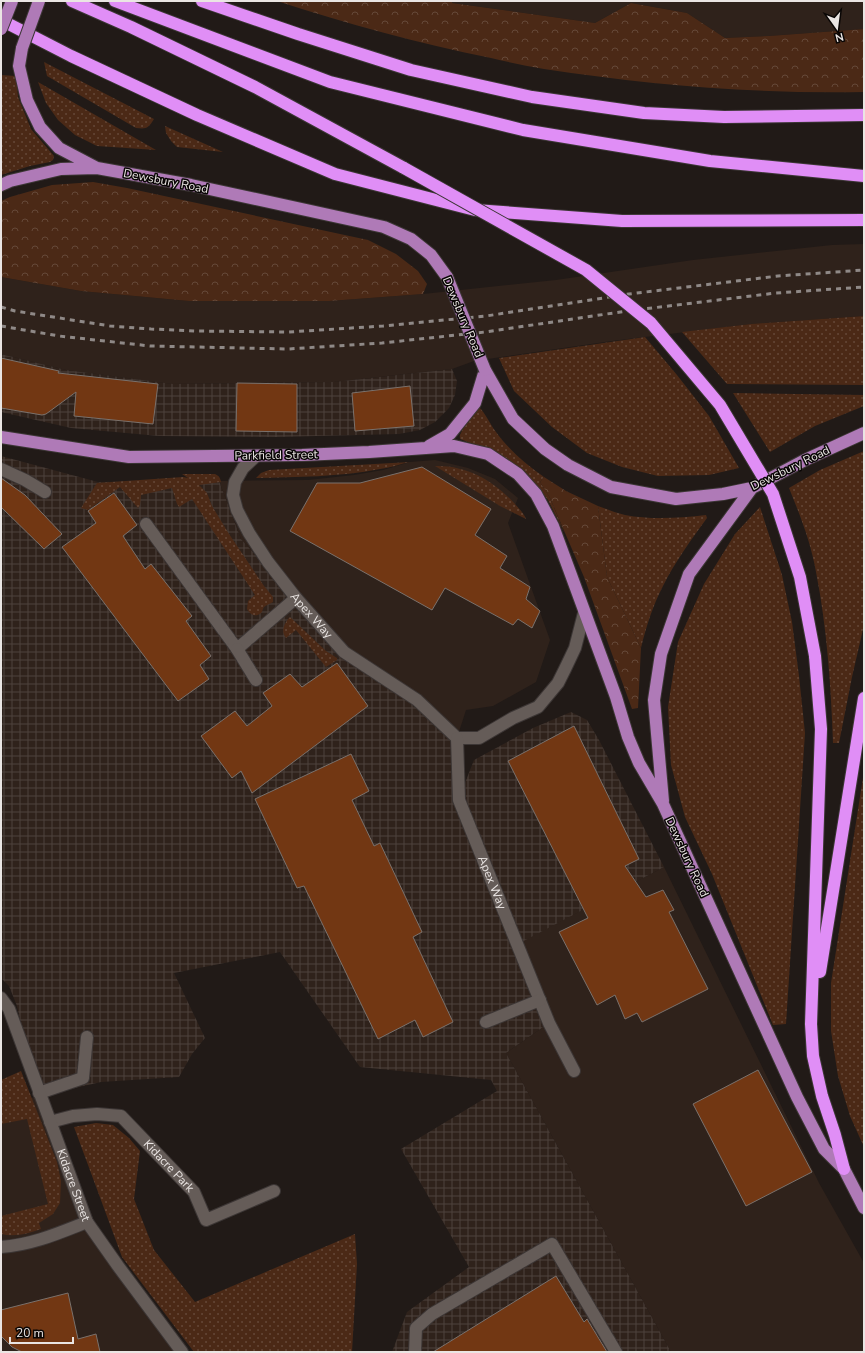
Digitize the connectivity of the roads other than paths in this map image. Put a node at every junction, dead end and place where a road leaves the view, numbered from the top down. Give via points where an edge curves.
1 (12, 1) edge
2 (39, 1) edge
3 (72, 1) edge
4 (115, 1) edge
5 (202, 1) edge
6 (1, 20) edge
7 (1, 29) edge
8 (864, 115) edge
9 (97, 168) junction
10 (864, 176) edge
11 (1, 185) edge
12 (864, 220) edge
13 (485, 370) junction
14 (864, 433) edge
15 (1, 440) edge
16 (426, 448) junction
17 (256, 456) junction
18 (1, 469) edge
19 (752, 488) junction
20 (45, 492) dead end
21 (536, 494) joint
22 (146, 524) dead end
23 (296, 598) junction
24 (584, 613) junction
25 (237, 649) junction
26 (256, 680) dead end
27 (864, 698) edge
28 (457, 738) junction
29 (663, 804) junction
30 (1, 998) edge
31 (540, 1000) junction
32 (486, 1022) dead end
33 (811, 1024) junction
34 (87, 1037) dead end
35 (574, 1071) dead end
36 (39, 1093) junction
37 (50, 1122) junction
38 (844, 1169) junction
39 (274, 1191) dead end
40 (864, 1208) edge
41 (87, 1222) junction
42 (1, 1247) edge
43 (182, 1352) edge
44 (415, 1352) edge
45 (616, 1352) edge

1 - 7 main road, bridge
2 - 9 main road, Dewsbury Road, bridge via 22,48 19,66 27,100 40,127 59,148
3 - 33 highway, bridge via 255,87 586,270 651,323 720,405 773,494 800,577 815,656 821,729
4 - 10 highway via 330,82 523,130 710,161
5 - 8 highway via 411,70 532,97 644,113 724,117
6 - 12 highway via 197,115 335,174 475,210 622,222
9 - 11 main road via 60,169
9 - 13 main road, Dewsbury Road, bridge via 191,185 384,227 411,239 431,255 447,277
13 - 16 main road via 475,403 450,434
13 - 19 main road, Dewsbury Road via 513,418 545,449 568,465 611,488 676,498 723,494
14 - 19 main road, Dewsbury Road
15 - 17 main road, Parkfield Street via 129,457
16 - 17 main road, Parkfield Street
16 - 21 main road, Parkfield Street via 454,446 488,454 518,474
17 - 23 street, Apex Way via 243,468 236,482 233,495 237,510 268,562
18 - 20 street
19 - 29 main road via 689,574 661,654 654,700
21 - 24 main road, Dewsbury Road via 552,526
22 - 25 street
23 - 25 street
23 - 28 street, Apex Way via 344,652 417,700
24 - 28 street via 566,669 538,707 479,738
24 - 29 main road, Dewsbury Road via 616,697 628,737 639,763
25 - 26 street
27 - 33 highway
28 - 31 street, Apex Way via 459,800
29 - 38 main road, Dewsbury Road via 797,1097 824,1149
30 - 36 street, Kidacre Street via 9,1009
31 - 32 street
31 - 35 street, Apex Way
33 - 38 highway via 812,1056
34 - 36 street via 83,1078
36 - 37 street, Kidacre Street
37 - 39 street, Kidacre Park via 73,1116 121,1116 194,1192 206,1220
37 - 41 street, Kidacre Street
38 - 40 main road, Dewsbury Road
41 - 42 street via 48,1238 18,1246
41 - 43 street, Kidacre Street
44 - 45 street via 416,1328 432,1314 552,1244

